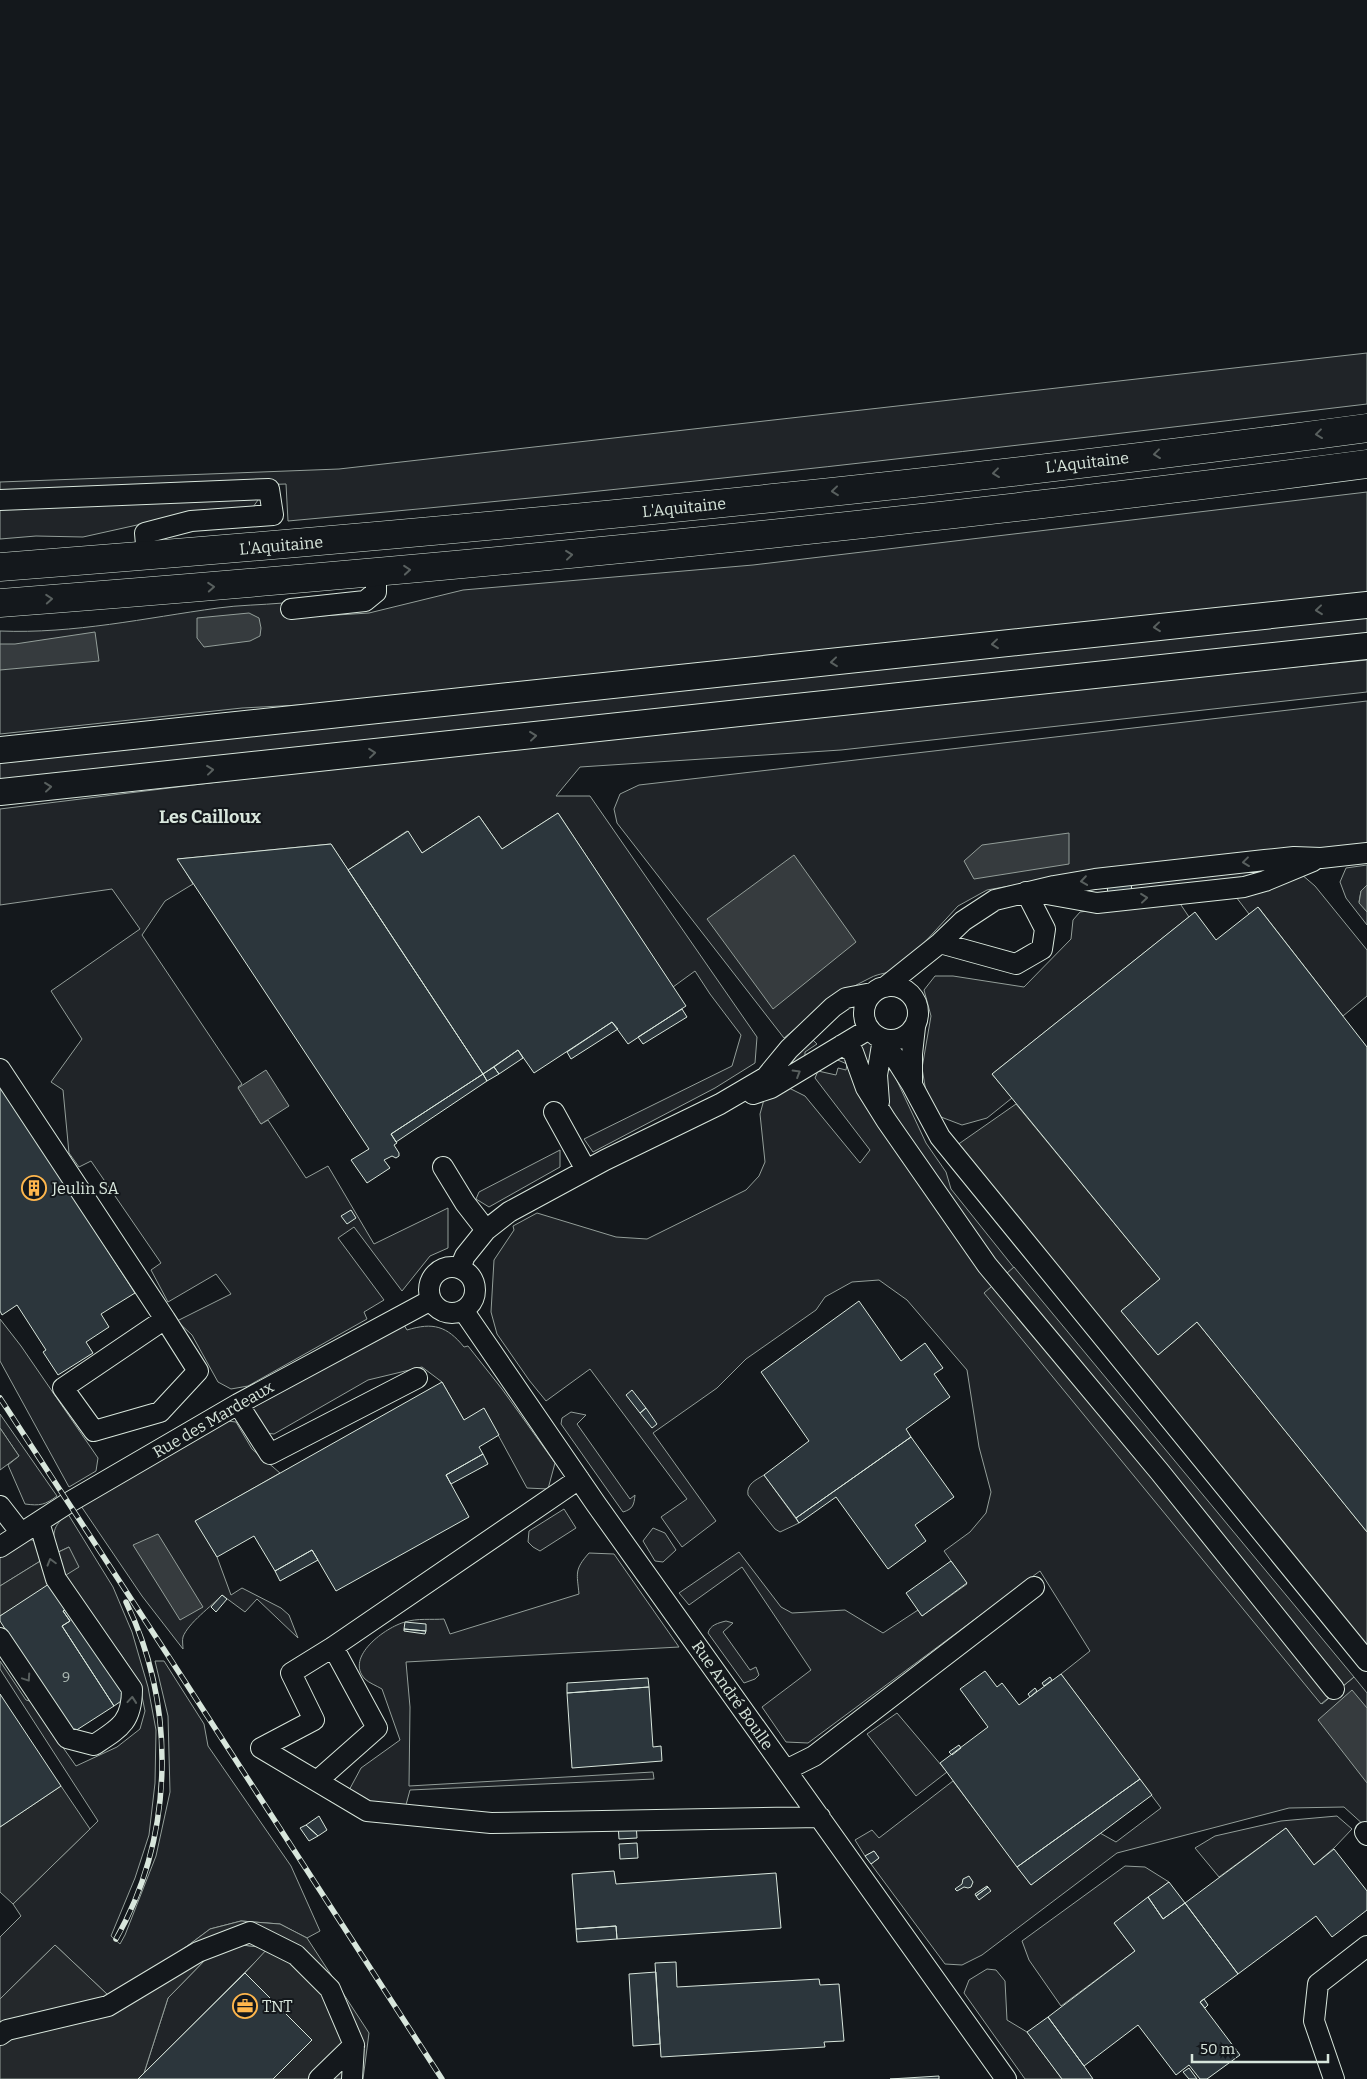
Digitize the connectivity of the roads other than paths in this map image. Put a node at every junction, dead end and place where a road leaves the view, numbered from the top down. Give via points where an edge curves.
1 (1367, 428) edge
2 (1367, 464) edge
3 (0, 500) edge
4 (147, 556) junction
5 (0, 566) edge
6 (376, 572) junction
7 (0, 603) edge
8 (1367, 605) edge
9 (291, 609) dead end
10 (1367, 646) edge
11 (0, 750) edge
12 (0, 792) edge
13 (1367, 853) edge
14 (1026, 892) junction
15 (940, 943) junction
16 (879, 990) junction
17 (910, 993) junction
18 (823, 1018) junction
19 (915, 1027) junction
20 (872, 1028) junction
21 (842, 1045) junction
22 (0, 1069) edge
23 (912, 1085) junction
24 (720, 1104) junction
25 (554, 1112) dead end
26 (886, 1120) junction
27 (443, 1167) dead end
28 (586, 1170) junction
29 (486, 1230) junction
30 (460, 1268) junction
31 (431, 1300) junction
32 (463, 1310) junction
33 (165, 1319) junction
34 (417, 1378) dead end
35 (238, 1404) junction
36 (160, 1412) junction
37 (176, 1439) junction
38 (579, 1479) junction
39 (0, 1506) edge
40 (40, 1522) junction
41 (21, 1533) junction
42 (0, 1547) edge
43 (1034, 1587) dead end
44 (0, 1638) edge
45 (333, 1647) junction
46 (1367, 1662) edge
47 (1334, 1689) dead end
48 (786, 1770) junction
49 (317, 1781) junction
50 (820, 1817) junction
51 (1367, 1946) edge
52 (0, 2035) edge
53 (354, 2045) junction
54 (320, 2079) edge
55 (352, 2079) edge
56 (1006, 2079) edge
57 (1334, 2079) edge

1 -> 4 highway, L'Aquitaine via 642,511
6 -> 2 highway via 928,517
3 - 4 street via 269,488 273,515 191,522 145,533
4 - 5 highway, L'Aquitaine
7 -> 6 highway
6 - 9 street via 376,592 365,601
8 -> 11 main road
12 -> 10 main road
13 - 14 street via 1321,858 1244,887 1097,903
14 - 15 street via 982,907
14 - 15 street via 1045,928 1042,948 1016,964
15 - 16 street
15 - 17 street via 919,970
16 - 17 street via 899,987
16 - 18 street via 846,998
16 - 20 street via 867,1000
17 - 19 street via 919,1009
18 - 20 street via 841,1014
18 - 24 street via 789,1049 766,1077
19 - 20 street via 902,1039
19 - 23 street
20 - 21 street
20 - 23 street
20 - 26 street via 877,1091
24 -> 21 street via 771,1088
21 - 26 street via 853,1052 866,1088
22 - 33 street
23 - 46 street via 945,1144
24 - 28 street
25 - 28 street
26 - 47 street via 987,1265 1159,1471
27 - 29 street
28 - 29 street via 509,1212
29 - 30 street via 465,1256
30 - 31 street via 447,1267 435,1274 429,1286
30 - 32 street via 472,1277 475,1284 473,1299
31 - 32 street via 448,1313
31 - 35 street, Rue des Mardeaux
32 - 38 street, Rue André Boulle
33 - 36 street via 198,1371
33 - 36 street via 63,1388 94,1430
34 - 35 street via 270,1454
35 - 37 street, Rue des Mardeaux
36 - 37 street
37 - 40 street, Rue des Mardeaux
38 - 45 street
38 - 48 street, Rue André Boulle
39 - 41 street
40 - 41 street, Rue des Mardeaux
44 -> 40 street via 67,1738 94,1745 120,1729 132,1706 132,1689 56,1579
41 - 42 street, Rue des Mardeaux
43 - 48 street via 814,1756
45 - 49 street via 377,1728
45 - 49 street via 291,1673 314,1720 261,1748
48 - 50 street, Rue André Boulle
49 - 50 street via 367,1811 491,1823
50 - 56 street, Rue André Boulle
51 - 57 street via 1318,1984 1314,2021
52 - 53 street via 7,2030 108,2006 198,1952 250,1932 296,1955 330,1989
53 - 54 street
53 - 55 street

